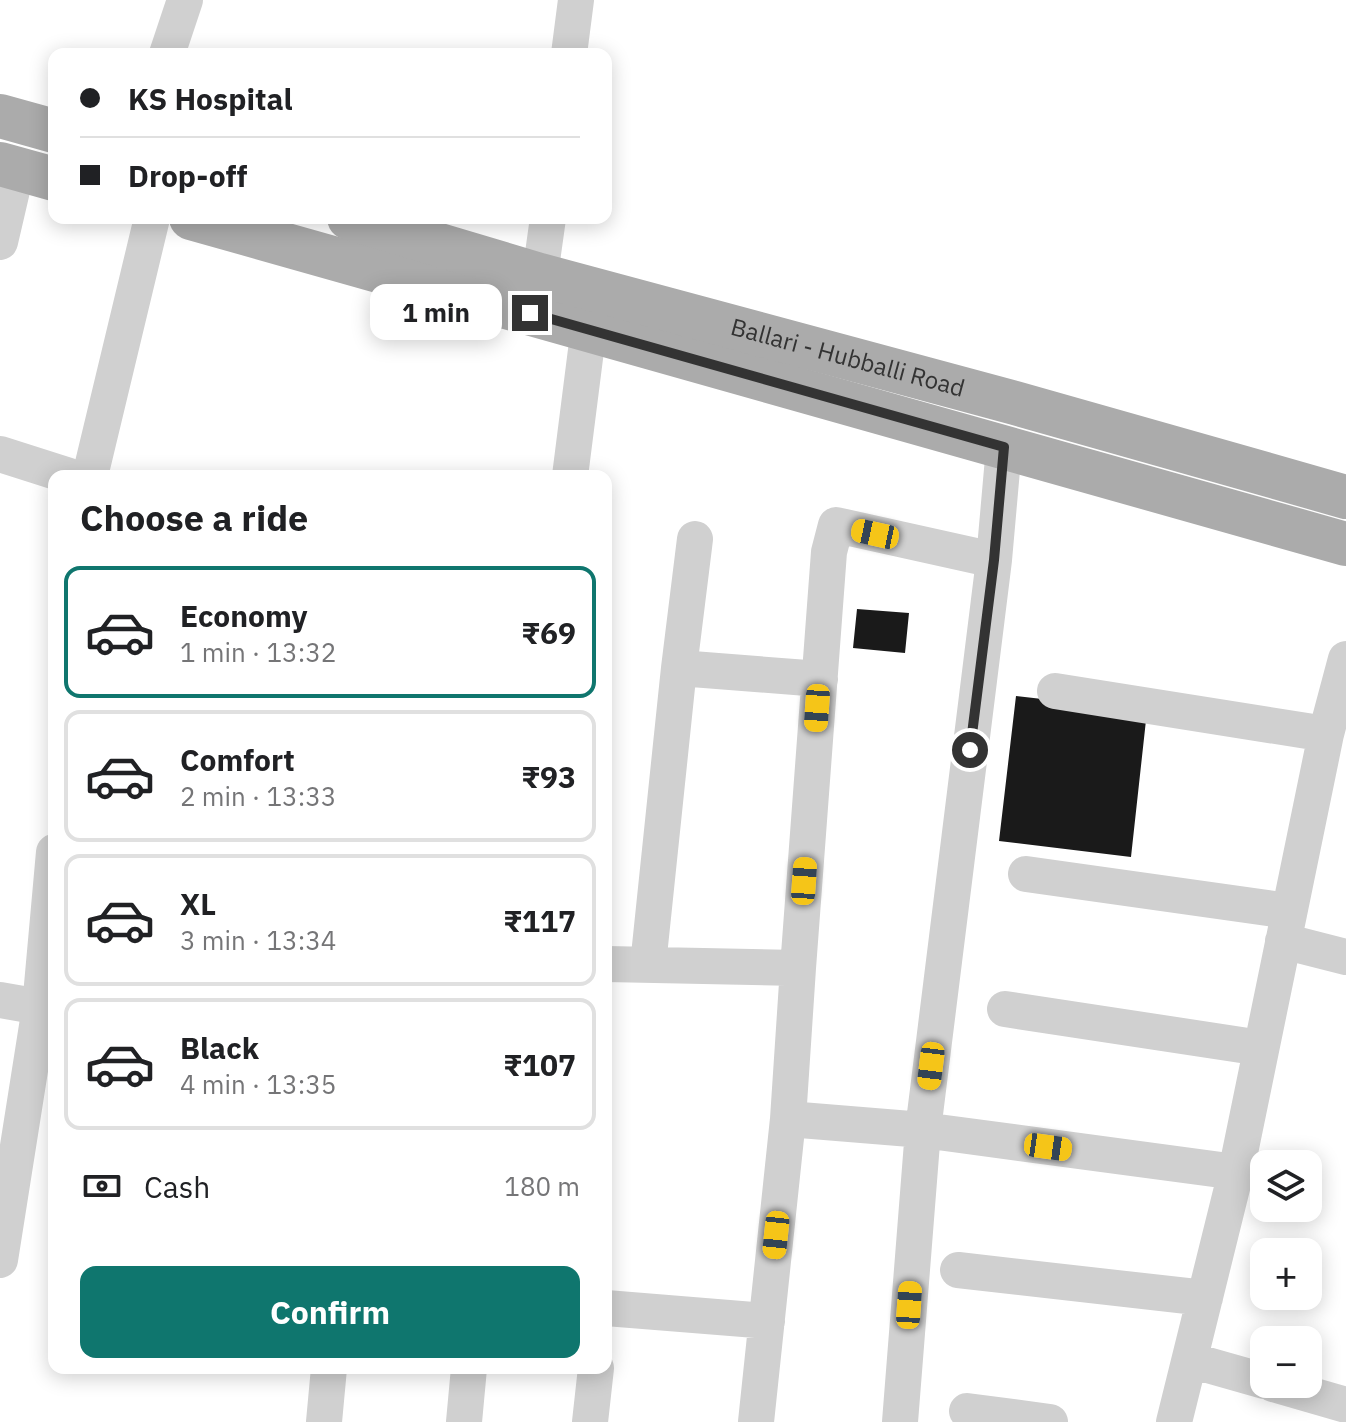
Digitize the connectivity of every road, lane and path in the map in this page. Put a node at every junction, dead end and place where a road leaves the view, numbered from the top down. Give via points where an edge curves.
1 (185, 0) edge
2 (576, 0) edge
3 (169, 48) edge
4 (570, 48) edge
5 (0, 116) edge
6 (48, 129) edge
7 (24, 171) edge
8 (151, 224) edge
9 (219, 224) edge
10 (369, 224) edge
11 (547, 224) edge
12 (0, 242) edge
13 (540, 275) junction
14 (592, 310) junction
15 (1004, 447) junction
16 (0, 454) edge
17 (50, 470) edge
18 (91, 470) edge
19 (571, 470) edge
20 (1346, 497) edge
21 (695, 539) dead end
22 (1346, 544) edge
23 (994, 560) junction
24 (1346, 659) edge
25 (679, 668) junction
26 (820, 679) junction
27 (1055, 691) dead end
28 (1326, 734) junction
29 (1026, 874) dead end
30 (48, 918) edge
31 (1286, 926) junction
32 (1346, 957) edge
33 (612, 964) edge
34 (648, 965) junction
35 (798, 968) junction
36 (0, 1000) edge
37 (40, 1007) junction
38 (1005, 1009) dead end
39 (1261, 1048) junction
40 (788, 1119) junction
41 (923, 1130) junction
42 (1236, 1172) junction
43 (0, 1260) edge
44 (958, 1270) dead end
45 (1205, 1298) junction
46 (612, 1308) edge
47 (767, 1321) junction
48 (1190, 1360) junction
49 (328, 1374) edge
50 (468, 1374) edge
51 (595, 1374) edge
52 (1250, 1377) edge
53 (1322, 1398) edge
54 (1346, 1405) edge
55 (967, 1411) dead end
56 (324, 1422) edge
57 (464, 1422) edge
58 (590, 1422) edge
59 (756, 1422) edge
60 (900, 1422) edge
61 (1050, 1422) edge
62 (1174, 1422) edge

1 - 3 street
2 - 4 street
5 - 6 main road
7 - 12 street
8 - 18 street
9 - 14 main road
10 - 13 main road, Ballari - Hubballi Road
11 - 13 street
13 - 14 main road, Ballari - Hubballi Road
14 - 15 main road, Ballari - Hubballi Road
14 - 19 street
14 - 20 main road, Ballari - Hubballi Road via 1015,403
15 - 22 main road, Ballari - Hubballi Road
15 - 23 street
16 - 17 street
21 - 25 street
23 - 26 street via 836,525 829,552
23 - 41 street
24 - 28 street
25 - 26 street
25 - 34 street
26 - 35 street
27 - 28 street
28 - 31 street
29 - 31 street
30 - 37 street
31 - 32 street
31 - 39 street
33 - 34 street
34 - 35 street
35 - 40 street
36 - 37 street
37 - 43 street
38 - 39 street
39 - 42 street
40 - 41 street
40 - 47 street
41 - 42 street
41 - 60 street
42 - 45 street
44 - 45 street
45 - 48 street
46 - 47 street
47 - 59 street
48 - 52 street
48 - 62 street
49 - 56 street
50 - 57 street
51 - 58 street
53 - 54 street
55 - 61 street

